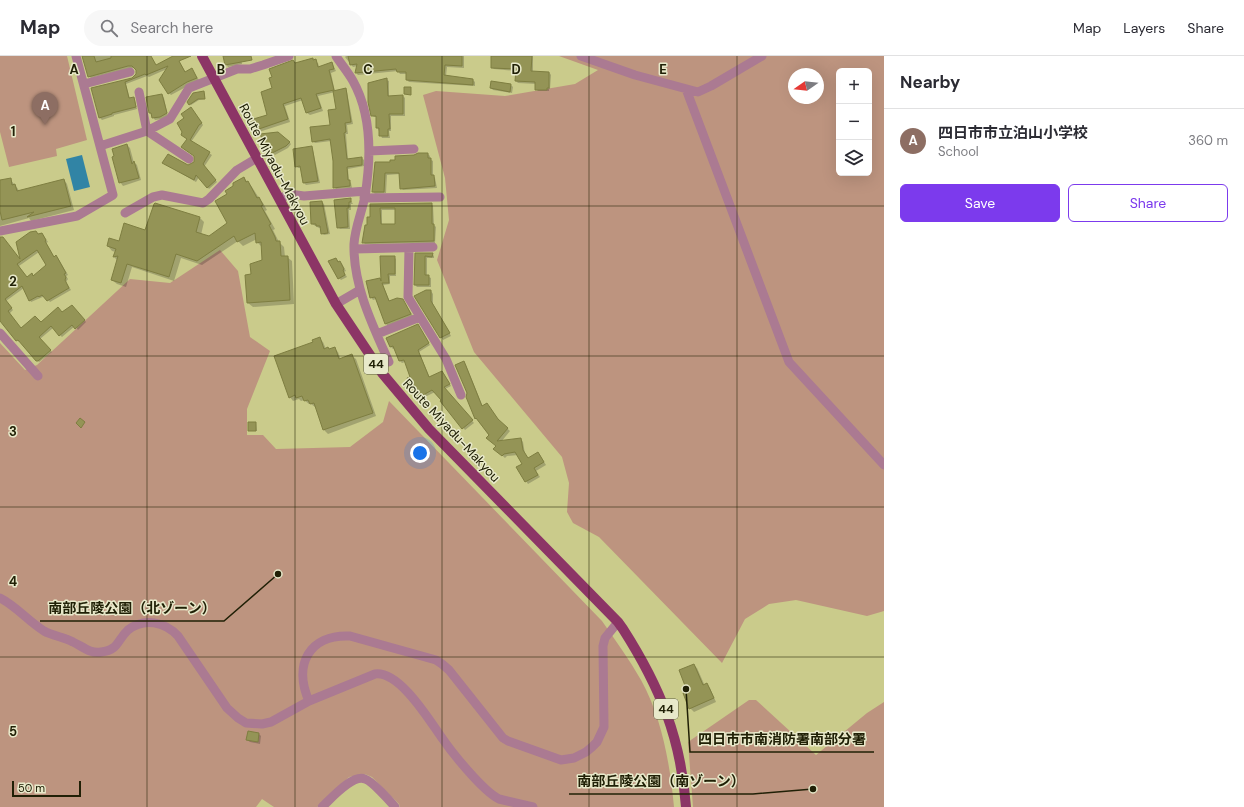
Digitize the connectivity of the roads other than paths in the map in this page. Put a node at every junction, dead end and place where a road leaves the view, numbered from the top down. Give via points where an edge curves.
1 (76, 56) edge
2 (202, 56) edge
3 (289, 56) edge
4 (336, 56) edge
5 (581, 56) edge
6 (762, 56) edge
7 (130, 72) dead end
8 (213, 78) junction
9 (84, 84) junction
10 (686, 89) junction
11 (139, 92) dead end
12 (147, 131) junction
13 (100, 146) junction
14 (414, 149) dead end
15 (369, 151) junction
16 (258, 158) junction
17 (189, 159) dead end
18 (365, 194) junction
19 (440, 197) dead end
20 (280, 199) junction
21 (125, 213) dead end
22 (0, 231) edge
23 (409, 248) junction
24 (433, 248) dead end
25 (355, 249) junction
26 (360, 290) junction
27 (336, 304) junction
28 (420, 317) junction
29 (0, 333) edge
30 (377, 334) junction
31 (389, 362) dead end
32 (38, 376) dead end
33 (461, 395) dead end
34 (884, 465) edge
35 (0, 598) edge
36 (618, 622) junction
37 (309, 701) junction
38 (322, 807) edge
39 (395, 807) edge
40 (533, 807) edge
41 (686, 807) edge

1 - 9 street
2 - 8 main road, Route Miyadu-Makyou / 44
3 - 8 street
4 - 15 street via 353,81 364,108
5 - 10 street
6 - 10 street via 704,90 698,92
7 - 9 street
8 - 12 street via 189,88 170,119
8 - 16 main road, Route Miyadu-Makyou / 44
9 - 13 street
10 - 34 street via 789,362
11 - 12 street
12 - 13 street
12 - 17 street
13 - 22 street via 113,195 77,216
14 - 15 street
15 - 18 street
16 - 20 main road, Route Miyadu-Makyou / 44
16 - 21 street via 237,170 209,200 203,203 162,195 153,197
18 - 19 street
18 - 20 street via 289,194
18 - 25 street via 357,226
20 - 27 main road, Route Miyadu-Makyou / 44
23 - 24 street
23 - 25 street
23 - 28 street via 408,297
25 - 26 street via 355,266
26 - 27 street
26 - 30 street
27 - 36 main road, Route Miyadu-Makyou / 44 via 382,373 429,429
28 - 30 street
28 - 33 street via 446,359
29 - 32 street
30 - 31 street
35 - 37 street via 45,632 71,641 91,652 115,648 129,630 138,625 150,623 169,628 178,636 226,708 246,722 271,722
36 - 37 street via 605,638 603,646 604,727 592,747 568,760 555,759 503,738 449,670 436,660 350,636 338,635 322,641 307,656 302,677
36 - 41 main road, Route Miyadu-Makyou / 44 via 651,676 666,711 678,747
37 - 40 street via 375,674 384,674 392,678 414,699 447,745 491,794 499,799
38 - 39 street via 353,780 361,778 368,781

